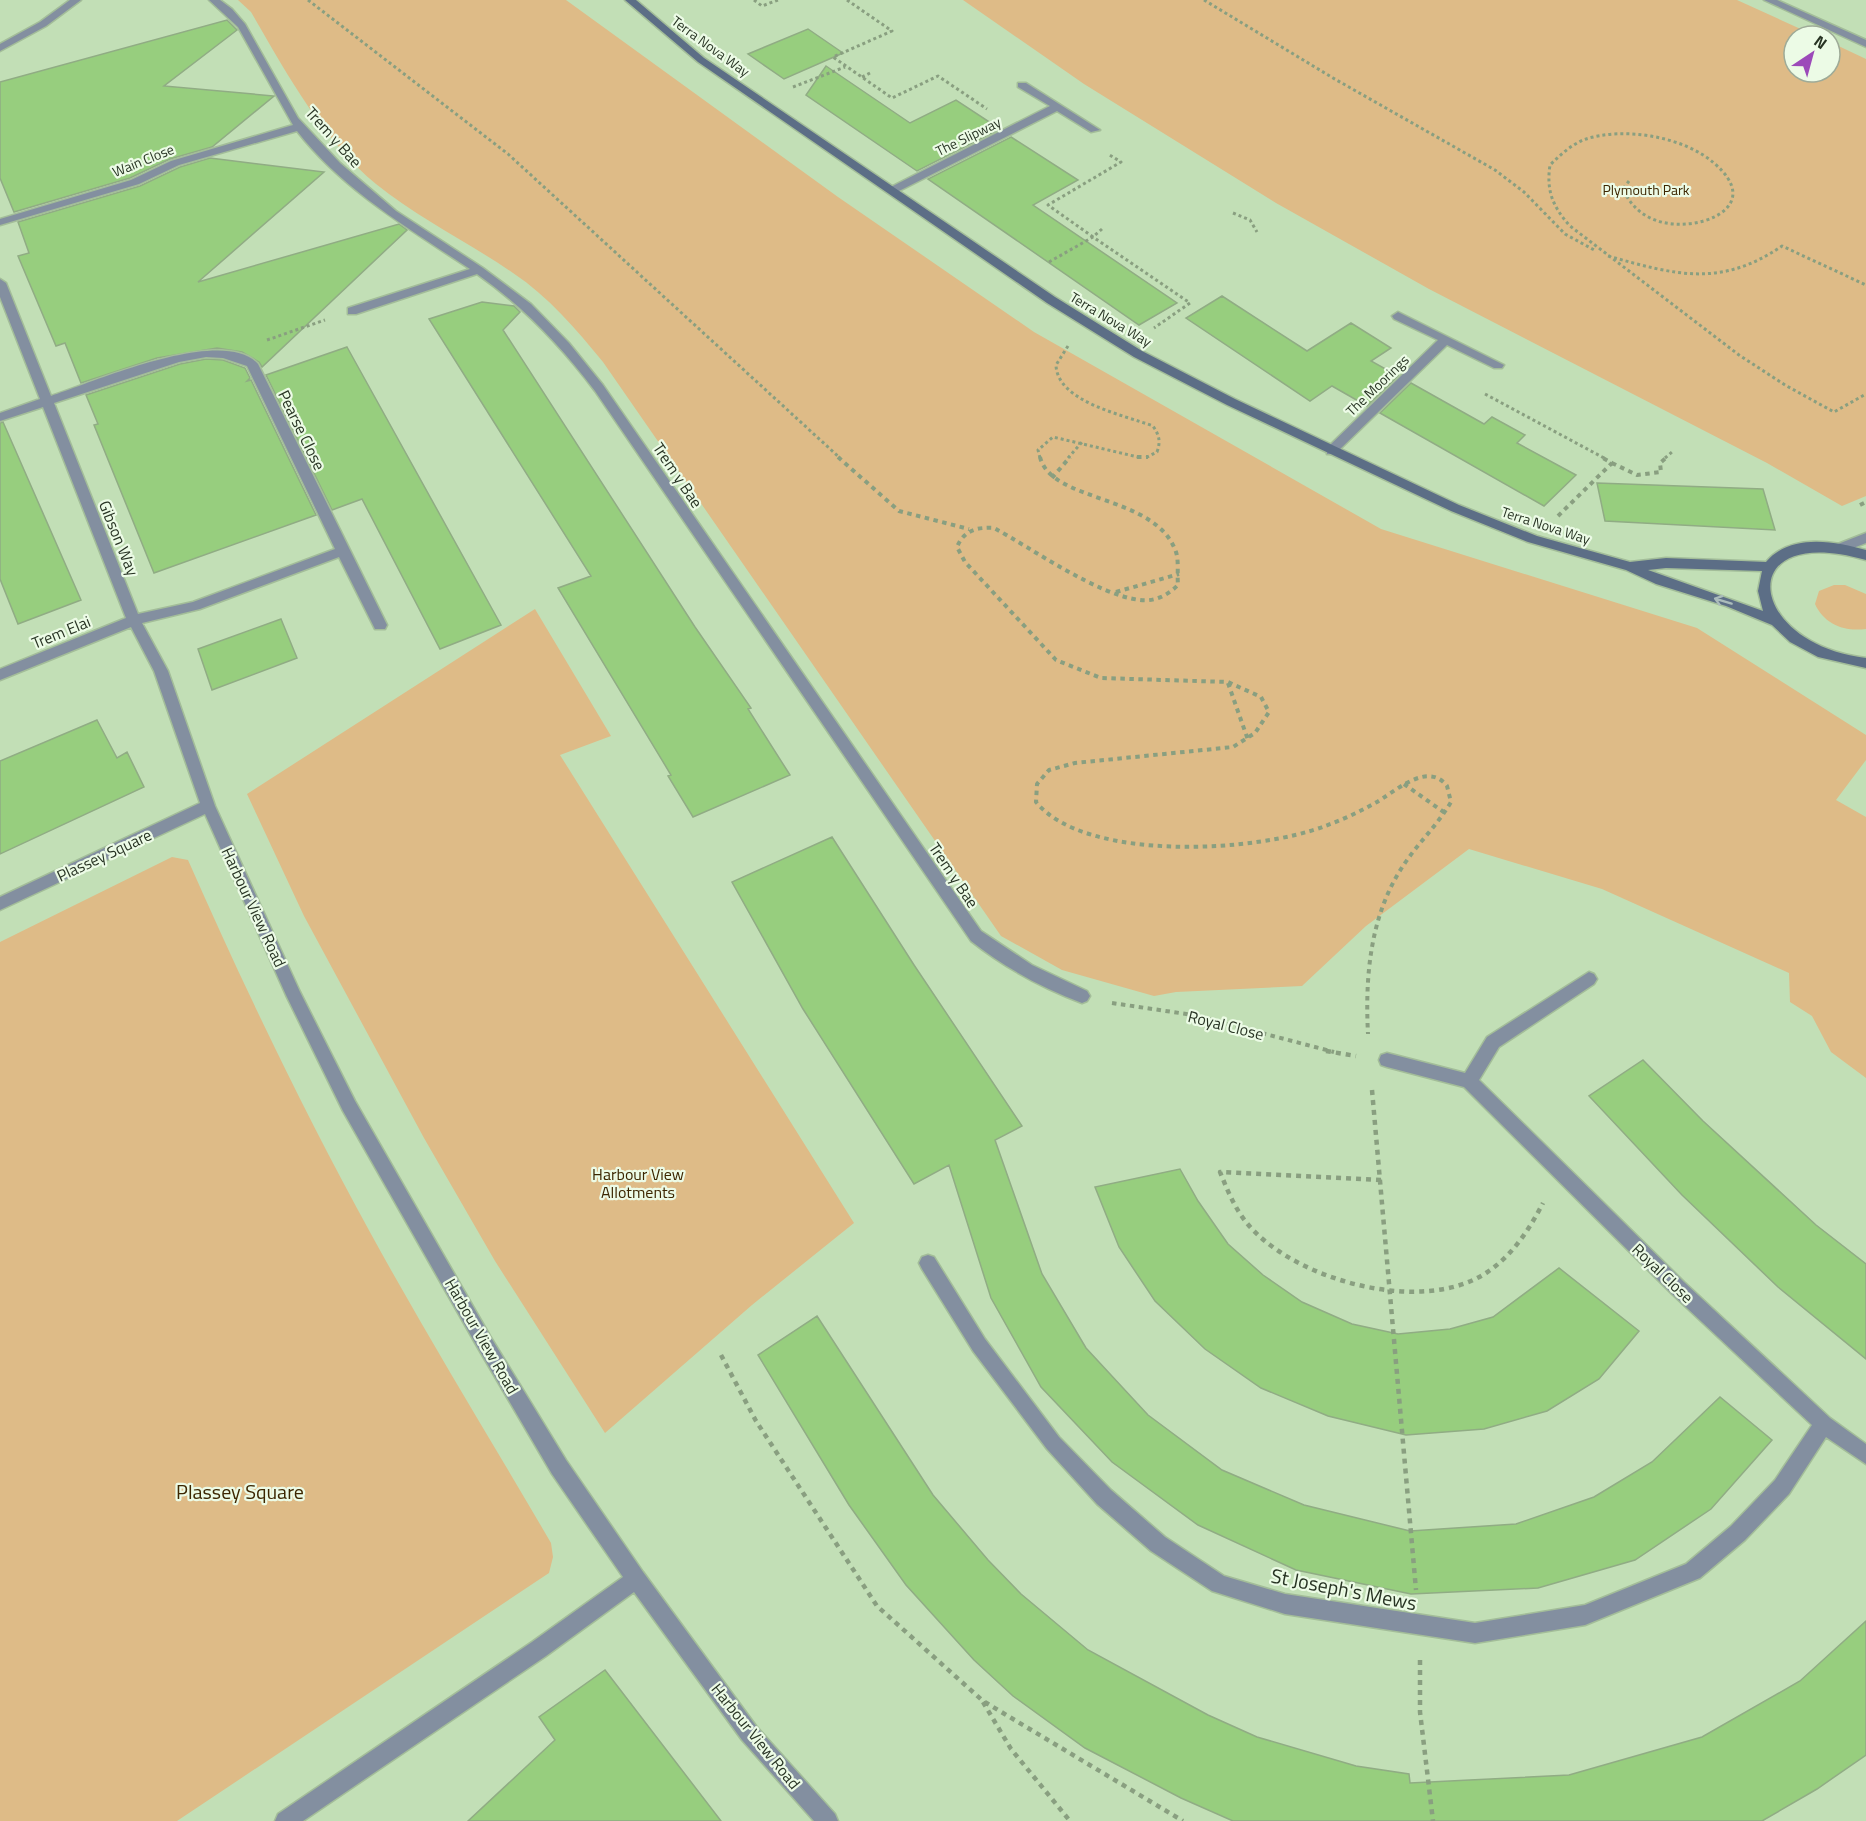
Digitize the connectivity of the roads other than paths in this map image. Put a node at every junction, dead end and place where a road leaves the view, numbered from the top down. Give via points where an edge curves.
1 (76, 0) edge
2 (214, 0) edge
3 (630, 0) edge
4 (1769, 0) edge
5 (1866, 44) edge
6 (0, 48) edge
7 (1022, 85) dead end
8 (1056, 107) junction
9 (298, 127) junction
10 (1095, 130) dead end
11 (893, 190) junction
12 (0, 222) edge
13 (479, 270) junction
14 (0, 283) edge
15 (352, 311) road end
16 (1398, 316) dead end
17 (1444, 340) junction
18 (1498, 365) dead end
19 (45, 401) junction
20 (0, 417) edge
21 (1331, 451) junction
22 (1866, 538) edge
23 (1843, 547) junction
24 (342, 550) junction
25 (1866, 555) edge
26 (1630, 567) junction
27 (1768, 567) junction
28 (134, 620) junction
29 (1778, 622) junction
30 (380, 625) dead end
31 (1860, 662) edge
32 (1866, 671) edge
33 (0, 675) edge
34 (208, 806) junction
35 (0, 904) edge
36 (1589, 979) dead end
37 (1082, 996) road end
38 (1387, 1060) dead end
39 (1469, 1081) junction
40 (928, 1263) dead end
41 (1824, 1424) junction
42 (1866, 1455) edge
43 (636, 1579) junction
44 (285, 1821) edge
45 (828, 1821) edge

1 - 6 street
2 - 9 street, Trem y Bae via 238,19
3 - 11 street, Terra Nova Way via 680,44
4 - 5 street
7 - 8 street
8 - 10 street
8 - 11 street, The Slipway
9 - 12 street, Wain Close via 175,163 135,183
9 - 13 street, Trem y Bae via 355,185
11 - 21 street, Terra Nova Way via 1126,347
13 - 15 street
13 - 37 street, Trem y Bae via 527,307 573,353 976,936 1004,959
14 - 19 street, Gibson Way
16 - 17 street
17 - 18 street
17 - 21 street, The Moorings
19 - 20 street
19 - 24 street, Pearse Close via 202,353 230,353 252,364
19 - 28 street, Gibson Way
21 - 26 street, Terra Nova Way via 1533,539
22 - 23 street
23 - 25 street
23 - 27 street via 1794,550
24 - 28 street via 195,606
24 - 30 street, Pearse Close
26 - 27 street, Terra Nova Way via 1666,563
29 -> 26 street, Terra Nova Way via 1661,582
27 - 29 street via 1764,589 1767,605
28 - 33 street, Trem Elai
28 - 34 street, Gibson Way via 161,671
29 - 31 street via 1812,648 1832,657
31 - 32 street
34 - 35 street, Plassey Square
34 - 43 street, Harbour View Road via 294,995 350,1106 559,1467
36 - 39 street via 1493,1042
38 - 39 street
39 - 41 street, Royal Close
40 - 41 street, St Joseph's Mews via 979,1345 1053,1443 1104,1497 1158,1544 1219,1584 1285,1604 1475,1633 1585,1614 1693,1571 1738,1533 1782,1486
41 - 42 street, Royal Close
43 - 44 street
43 - 45 street, Harbour View Road via 749,1733

